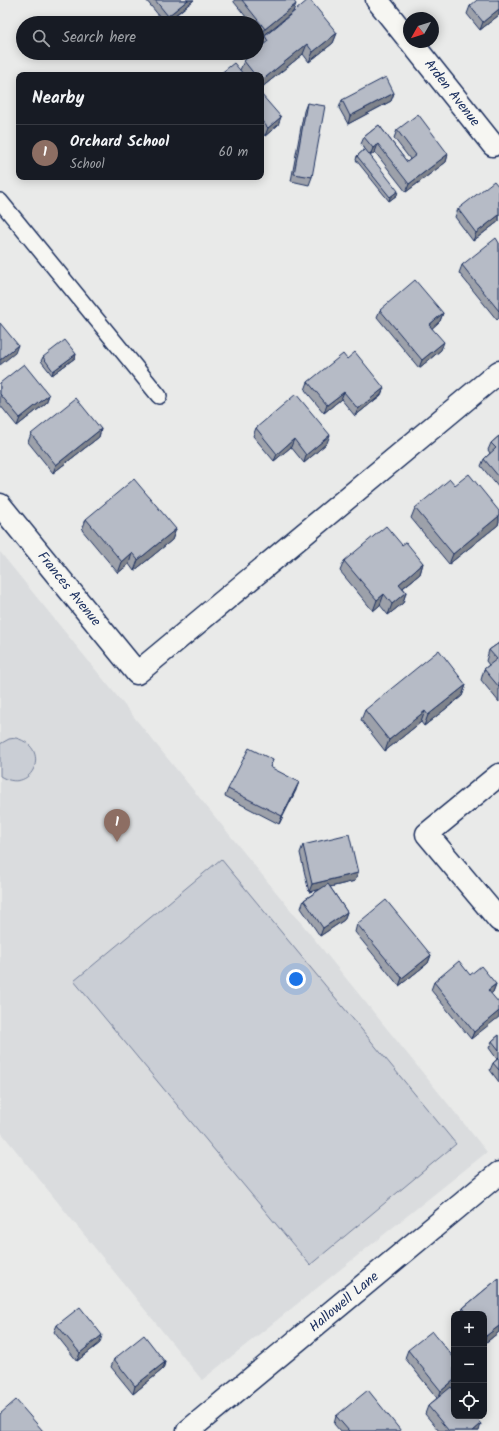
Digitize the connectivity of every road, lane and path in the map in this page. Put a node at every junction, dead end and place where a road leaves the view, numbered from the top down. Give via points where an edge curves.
1 (377, 0) edge
2 (403, 32) edge
3 (416, 48) edge
4 (492, 145) dead end
5 (0, 201) edge
6 (499, 372) edge
7 (158, 396) dead end
8 (0, 505) edge
9 (499, 775) edge
10 (499, 920) edge
11 (499, 1173) edge
12 (188, 1431) edge

1 - 2 street, Arden Avenue
3 - 4 street, Arden Avenue
5 - 7 lane
6 - 8 street, Frances Avenue via 137,673
9 - 10 street via 428,834
11 - 12 street, Hallowell Lane

